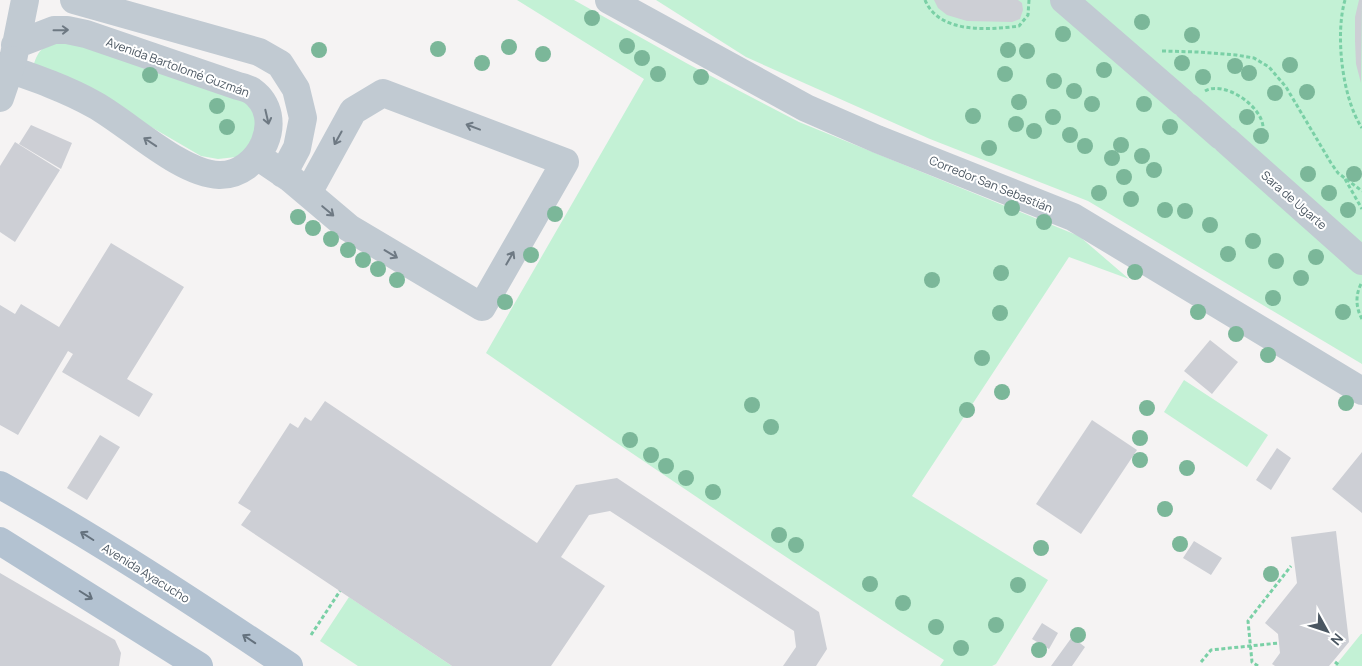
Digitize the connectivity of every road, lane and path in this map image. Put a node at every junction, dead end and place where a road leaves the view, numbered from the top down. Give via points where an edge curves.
1 (25, 0) edge
2 (74, 0) edge
3 (609, 0) edge
4 (925, 0) edge
5 (1029, 0) edge
6 (1064, 0) edge
7 (1345, 0) edge
8 (1162, 51) dead end
9 (9, 57) edge
10 (0, 98) edge
11 (1362, 128) edge
12 (256, 156) junction
13 (283, 174) junction
14 (1344, 177) junction
15 (1362, 191) edge
16 (308, 193) junction
17 (1362, 209) edge
18 (1362, 261) edge
19 (1359, 288) dead end
20 (1362, 319) edge
21 (1362, 391) edge
22 (0, 485) edge
23 (0, 541) edge
24 (1291, 566) dead end
25 (340, 591) dead end
26 (311, 635) dead end
27 (1279, 643) dead end
28 (1250, 646) junction
29 (181, 661) edge
30 (1201, 662) dead end
31 (1335, 662) dead end
32 (290, 666) edge
33 (1258, 666) edge
34 (1340, 666) edge

1 - 9 street
2 - 13 street via 259,52 280,64 296,89 303,118 297,148
3 - 21 street, Corredor San Sebastián via 806,108 1073,217
4 - 5 path via 934,15 947,23 1001,28 1019,26 1028,15
6 - 18 street, Sara de Ugarte
7 - 11 path via 1340,44 1344,81 1355,117
8 - 14 path via 1236,55 1254,58 1269,67 1286,88 1331,164
9 - 10 street, bridge
12 -> 9 street, Avenida Bartolomé Guzmán via 237,172 219,175 191,169 94,105 40,80
9 -> 12 street, Avenida Bartolomé Guzmán via 54,30 67,30 252,91 264,104 270,122 266,139
12 - 13 street
13 - 16 street
14 - 15 path
14 - 17 path
16 -> 16 street via 349,228 482,308 565,162 382,92 353,111
19 - 20 path via 1357,307
32 -> 22 main road, Avenida Ayacucho via 177,592
23 -> 29 main road
24 - 28 path via 1248,621
25 - 26 path
27 - 28 path
28 - 30 path via 1211,650
28 - 33 path via 1252,662
31 - 34 path

